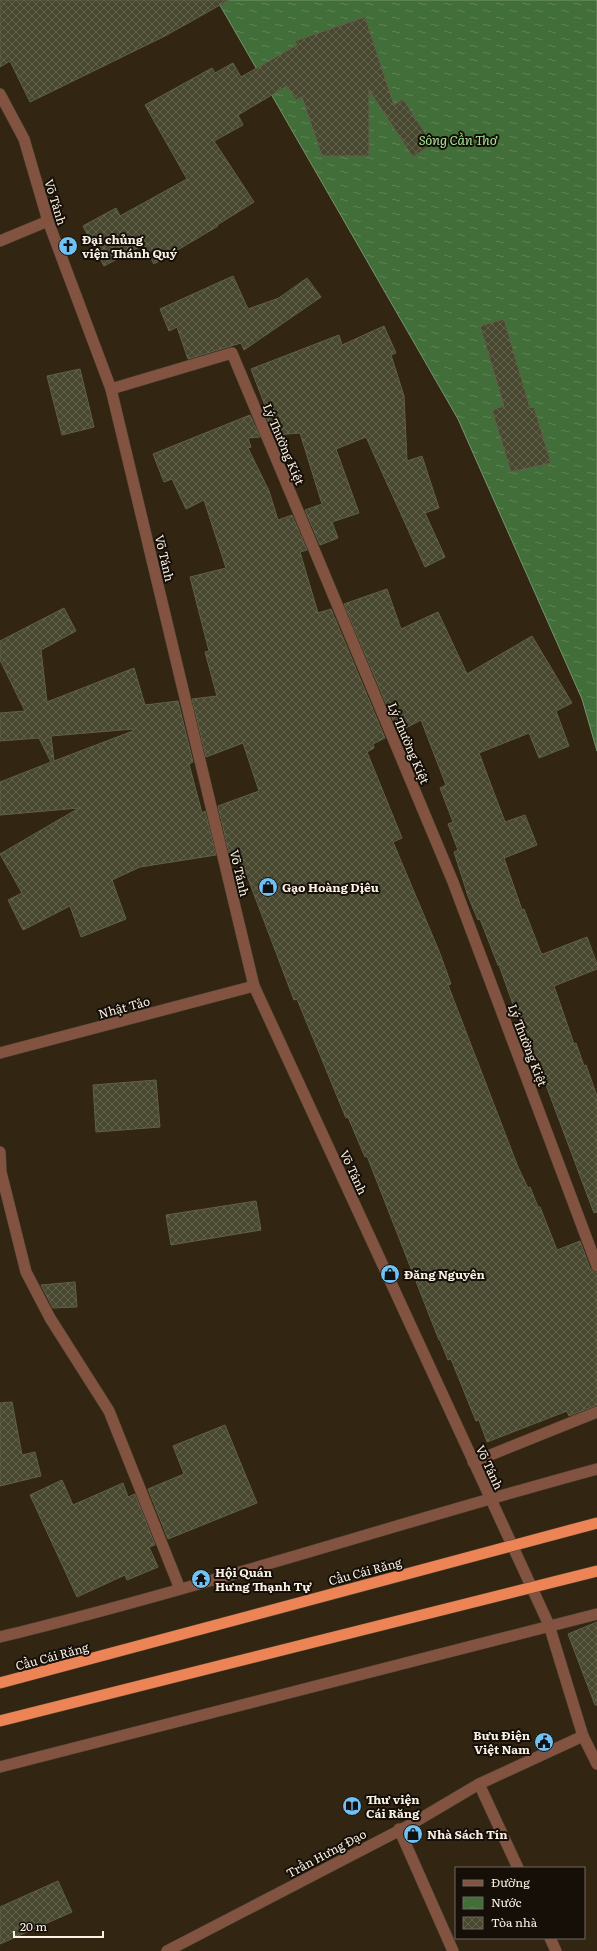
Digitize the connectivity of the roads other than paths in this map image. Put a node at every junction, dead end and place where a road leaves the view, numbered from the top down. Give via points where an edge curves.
1 (0, 94) edge
2 (48, 221) junction
3 (0, 241) edge
4 (111, 389) junction
5 (254, 986) junction
6 (0, 1053) edge
7 (0, 1152) edge
8 (597, 1266) edge
9 (597, 1412) edge
10 (473, 1462) junction
11 (597, 1469) edge
12 (489, 1498) junction
13 (597, 1522) edge
14 (597, 1571) edge
15 (180, 1589) junction
16 (597, 1614) edge
17 (548, 1625) junction
18 (0, 1637) edge
19 (0, 1683) edge
20 (0, 1721) edge
21 (583, 1736) junction
22 (597, 1764) edge
23 (0, 1768) edge
24 (479, 1784) junction
25 (399, 1829) junction
26 (518, 1867) edge
27 (550, 1939) edge
28 (167, 1951) edge
29 (453, 1951) edge
30 (556, 1951) edge

1 - 2 street, Võ Tánh via 24,139
2 - 3 street
2 - 4 street, Võ Tánh
4 - 5 street, Võ Tánh
4 - 8 street, Lý Thường Kiệt via 232,353 453,882
5 - 6 street, Nhật Tảo
5 - 10 street, Võ Tánh
7 - 15 street via 1,1172 26,1272 50,1318 109,1411
9 - 10 street
10 - 12 street, Võ Tánh
11 - 12 street
12 - 15 street
12 - 17 street, Võ Tánh
13 - 19 highway, Cầu Cái Răng, bridge
14 - 20 highway, bridge
15 - 18 street via 97,1614
16 - 17 street
17 - 21 street, Võ Tánh
17 - 23 street
21 - 22 street, Võ Tánh
21 - 24 street, Trần Hưng Đạo
24 - 25 street, Trần Hưng Đạo
24 - 26 street
25 - 28 street, Trần Hưng Đạo
25 - 29 street
27 - 30 street

